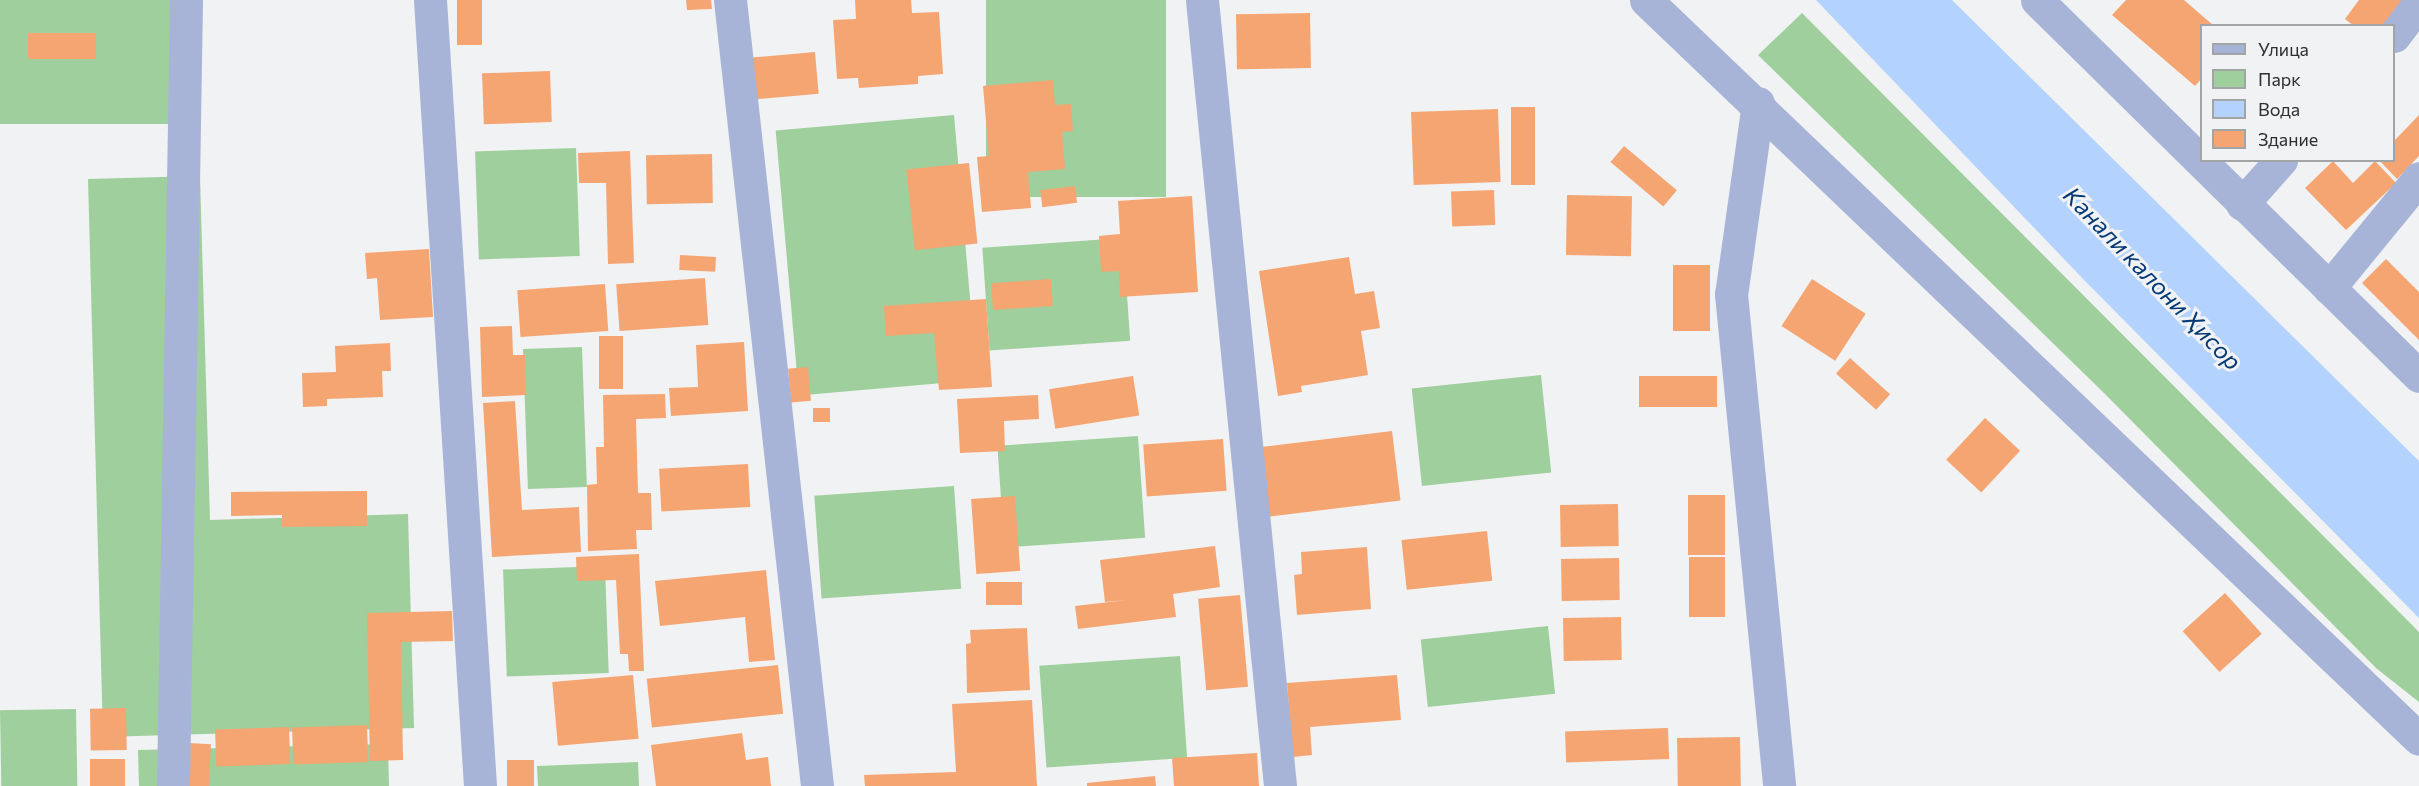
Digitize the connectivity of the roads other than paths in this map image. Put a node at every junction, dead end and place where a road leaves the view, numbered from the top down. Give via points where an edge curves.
1 (186, 0) edge
2 (430, 0) edge
3 (730, 0) edge
4 (1202, 0) edge
5 (1646, 0) edge
6 (2419, 3) edge
7 (2050, 5) edge
8 (2395, 35) edge
9 (1758, 104) junction
10 (2200, 160) edge
11 (2201, 162) edge
12 (2279, 162) edge
13 (2419, 178) edge
14 (2242, 204) junction
15 (2329, 288) junction
16 (2419, 376) edge
17 (2419, 739) edge
18 (173, 786) edge
19 (480, 786) edge
20 (817, 786) edge
21 (1280, 786) edge
22 (1779, 786) edge

1 - 18 street
2 - 19 street
3 - 20 street
4 - 21 street
5 - 9 street
6 - 8 street
7 - 10 street
9 - 17 street
9 - 22 street via 1731,294
11 - 14 street
12 - 14 street
13 - 15 street
14 - 15 street
15 - 16 street

